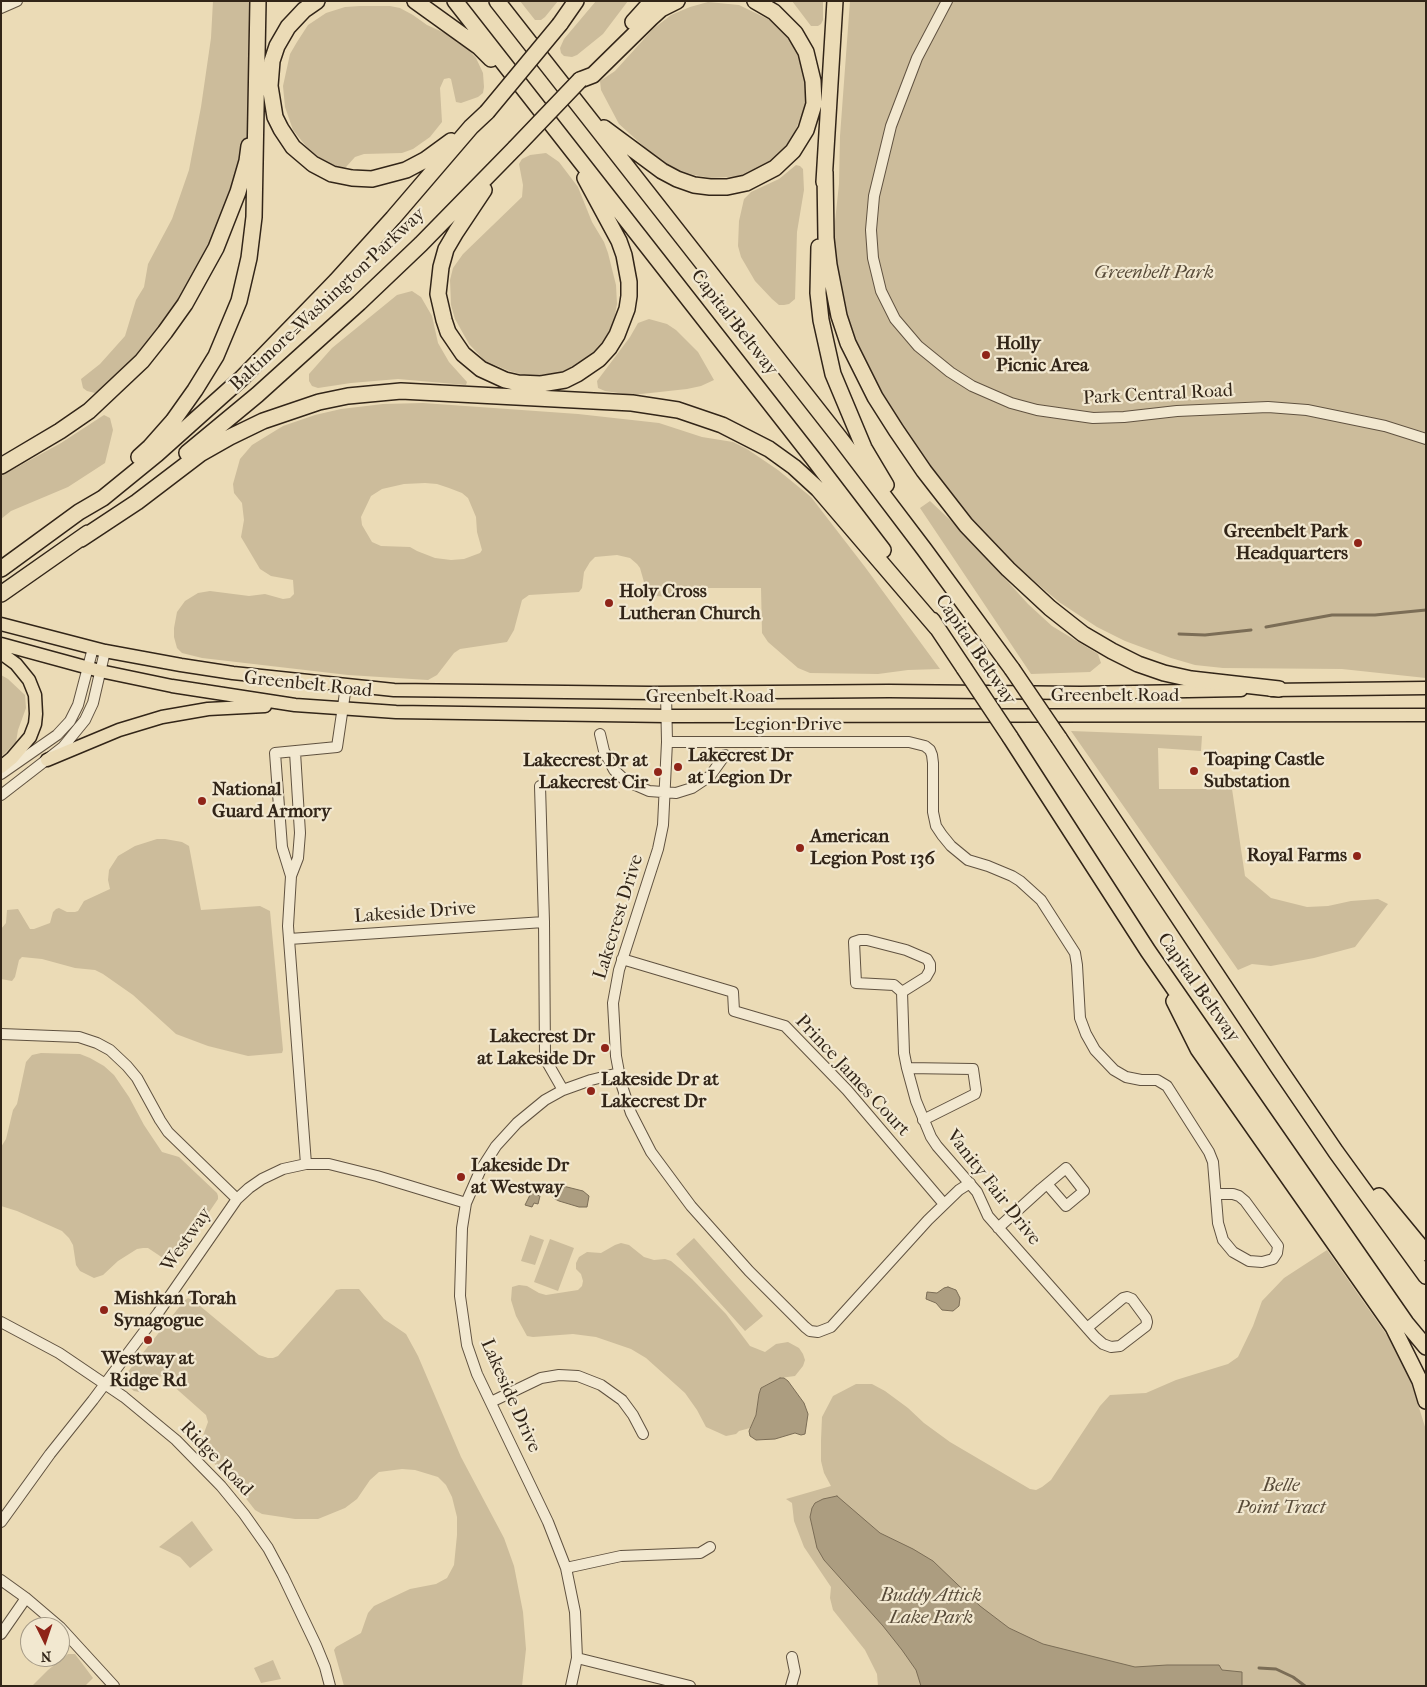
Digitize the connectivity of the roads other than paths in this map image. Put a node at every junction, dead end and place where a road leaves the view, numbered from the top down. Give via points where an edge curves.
1 (17, 1) edge
2 (258, 1) edge
3 (318, 1) edge
4 (415, 1) edge
5 (455, 1) edge
6 (497, 1) edge
7 (502, 1) edge
8 (576, 1) edge
9 (652, 1) edge
10 (677, 1) edge
11 (755, 1) edge
12 (835, 1) edge
13 (947, 1) edge
14 (1, 8) edge
15 (520, 30) junction
16 (580, 80) junction
17 (256, 98) junction
18 (534, 102) junction
19 (588, 117) junction
20 (471, 127) junction
21 (568, 146) junction
22 (510, 153) junction
23 (826, 172) junction
24 (1426, 439) edge
25 (1, 466) edge
26 (79, 512) junction
27 (81, 539) junction
28 (924, 549) junction
29 (1, 569) edge
30 (1, 594) edge
31 (1, 624) edge
32 (937, 628) junction
33 (1, 644) edge
34 (99, 649) junction
35 (1, 653) edge
36 (94, 670) junction
37 (346, 686) junction
38 (1426, 688) edge
39 (1278, 689) junction
40 (666, 693) junction
41 (295, 704) junction
42 (343, 709) junction
43 (1426, 715) edge
44 (667, 716) junction
45 (600, 734) dead end
46 (668, 742) junction
47 (295, 752) junction
48 (725, 755) dead end
49 (47, 760) junction
50 (1, 767) edge
51 (1, 774) edge
52 (540, 786) dead end
53 (666, 793) junction
54 (1, 795) edge
55 (291, 876) junction
56 (544, 922) junction
57 (289, 939) junction
58 (1148, 950) junction
59 (622, 959) junction
60 (902, 992) junction
61 (1, 1034) edge
62 (1278, 1067) junction
63 (907, 1068) junction
64 (619, 1073) junction
65 (563, 1090) junction
66 (923, 1120) junction
67 (306, 1164) junction
68 (970, 1183) junction
69 (1047, 1184) junction
70 (1216, 1194) junction
71 (237, 1199) junction
72 (466, 1203) junction
73 (944, 1204) junction
74 (998, 1228) junction
75 (1426, 1253) edge
76 (1426, 1276) edge
77 (1, 1322) edge
78 (1087, 1328) junction
79 (1426, 1347) edge
80 (105, 1384) junction
81 (1426, 1401) edge
82 (491, 1402) junction
83 (643, 1434) dead end
84 (1, 1522) edge
85 (710, 1547) dead end
86 (566, 1568) junction
87 (1, 1580) edge
88 (26, 1598) junction
89 (48, 1617) edge
90 (1, 1634) edge
91 (70, 1638) edge
92 (792, 1657) dead end
93 (577, 1658) junction
94 (114, 1686) edge
95 (330, 1686) edge
96 (571, 1686) edge
97 (690, 1686) edge
98 (791, 1686) edge

1 - 14 street
2 - 17 highway
3 - 20 highway via 288,27 277,46 270,71 275,116 287,139 302,156 332,174 372,179 406,170
4 - 18 highway via 479,47
5 - 18 highway, Capital Beltway
6 - 15 highway, Capital Beltway
7 - 15 highway
8 - 20 highway, Baltimore-Washington Parkway, bridge via 487,112
9 - 16 highway, Baltimore-Washington Parkway
10 - 16 highway via 661,9 593,75
11 - 19 highway via 774,12 795,33 806,52 813,81 814,104 806,130 793,151 775,168 746,183 727,187 694,184 662,172
12 - 23 highway
13 - 24 street, Park Central Road via 917,58 891,126 874,196 871,230 873,258 881,291 895,319 918,346 972,386 1011,403 1047,412 1093,418 1177,411 1307,410 1385,426
15 - 19 highway, Capital Beltway
16 - 22 highway, Baltimore-Washington Parkway, bridge
17 - 25 highway via 247,161 238,192 216,248 185,304 142,360 89,411
17 - 26 highway via 253,237 239,301 224,339 173,421 150,447 97,492
18 - 21 highway, Capital Beltway
19 - 28 highway, Capital Beltway
20 - 26 highway, Baltimore-Washington Parkway via 343,274 242,378 103,498
21 - 22 highway via 619,241 628,269 629,296 623,322 609,348 588,368 553,383 511,382 476,366 455,344 440,308 438,280 446,249
21 - 32 highway, Capital Beltway via 812,457
22 - 27 highway, Baltimore-Washington Parkway via 421,244 299,358
23 - 28 highway via 819,237 818,293 833,374 864,448
23 - 39 highway via 828,265 848,343 896,430 966,525 1050,608 1083,634 1112,651 1164,673
26 - 29 highway, Baltimore-Washington Parkway
27 - 30 highway, Baltimore-Washington Parkway
27 - 32 highway via 200,454 263,421 319,402 401,391 632,403 678,410 722,425 769,449 794,467 818,489
28 - 62 highway, Capital Beltway, bridge via 1012,669
31 - 34 main road, Greenbelt Road
32 - 58 highway, Capital Beltway, bridge
33 - 36 main road, Greenbelt Road
34 - 36 street
34 - 37 main road, Greenbelt Road via 233,673
35 - 50 main road via 29,680 35,695 36,714 30,737
36 - 41 main road, Greenbelt Road via 172,686
36 - 49 street via 93,703 85,720
36 - 51 street via 64,729
37 - 40 main road, Greenbelt Road via 414,691
37 - 42 street
38 - 39 main road, Greenbelt Road
39 - 40 main road, Greenbelt Road via 1081,693
40 - 44 street, Lakecrest Drive
41 - 42 main road, Greenbelt Road
41 - 49 main road via 208,709 162,717 111,733
42 - 44 main road, Greenbelt Road
42 - 47 street via 337,746
43 - 44 main road, Greenbelt Road
44 - 46 street, Lakecrest Drive
45 - 53 street via 608,760 626,781 643,790
46 - 53 street, Lakecrest Drive
46 - 70 street, Legion Drive via 909,742 925,746 932,755 936,826 951,846 968,860 1002,871 1020,881 1041,900 1075,953 1080,1018 1095,1050 1114,1070 1126,1077 1158,1080 1167,1086 1209,1152 1216,1174
47 - 55 street via 300,833 298,858
47 - 55 street via 275,753 282,847
48 - 53 street via 701,783 684,791
49 - 54 street
52 - 56 street
53 - 59 street, Lakecrest Drive via 658,849
55 - 57 street
56 - 57 street, Lakeside Drive
56 - 65 street via 546,1059
57 - 67 street
58 - 79 highway, Capital Beltway
58 - 81 highway via 1198,1049 1392,1327 1407,1352
59 - 64 street, Lakecrest Drive via 613,1003
59 - 73 street, Prince James Court via 733,992 734,1011 785,1026 847,1090
60 - 60 street via 926,977 930,968 927,959 867,940 854,942 856,983 894,985
60 - 63 street, Vanity Fair Drive
61 - 71 street via 79,1037 110,1050 137,1078 168,1132
62 - 75 highway
62 - 76 highway, Capital Beltway
63 - 66 street, Vanity Fair Drive
63 - 66 street via 973,1069 975,1094
64 - 65 street, Lakeside Drive
64 - 73 street, Lakecrest Drive via 637,1126 667,1176 715,1235 810,1330 818,1332 831,1327
65 - 72 street, Lakeside Drive via 530,1112 507,1133 487,1158
66 - 68 street, Vanity Fair Drive via 937,1146
67 - 71 street, Westway via 272,1174
67 - 72 street, Westway via 345,1167
68 - 73 street
68 - 74 street, Vanity Fair Drive
69 - 69 street via 1066,1168 1084,1191 1066,1206
69 - 74 street
70 - 70 street via 1220,1232 1227,1246 1249,1261 1273,1259 1278,1246 1245,1201 1239,1196
71 - 80 street, Westway
72 - 82 street, Lakeside Drive via 460,1296 464,1331 471,1360
74 - 78 street, Vanity Fair Drive
77 - 80 street, Ridge Road via 59,1353
78 - 78 street, Vanity Fair Drive via 1127,1297 1132,1299 1147,1322 1116,1347 1103,1344
80 - 84 street, Westway
80 - 95 street, Ridge Road via 176,1440 244,1514 268,1548 291,1590
82 - 83 street via 541,1378 578,1376 601,1385 622,1400
82 - 86 street, Lakeside Drive via 548,1522
85 - 86 street via 700,1552 621,1556
86 - 93 street, Lakeside Drive via 575,1612
87 - 88 street
88 - 89 street
88 - 90 street
91 - 94 street
92 - 98 street via 795,1672
93 - 96 street, Lakeside Drive
93 - 97 street

